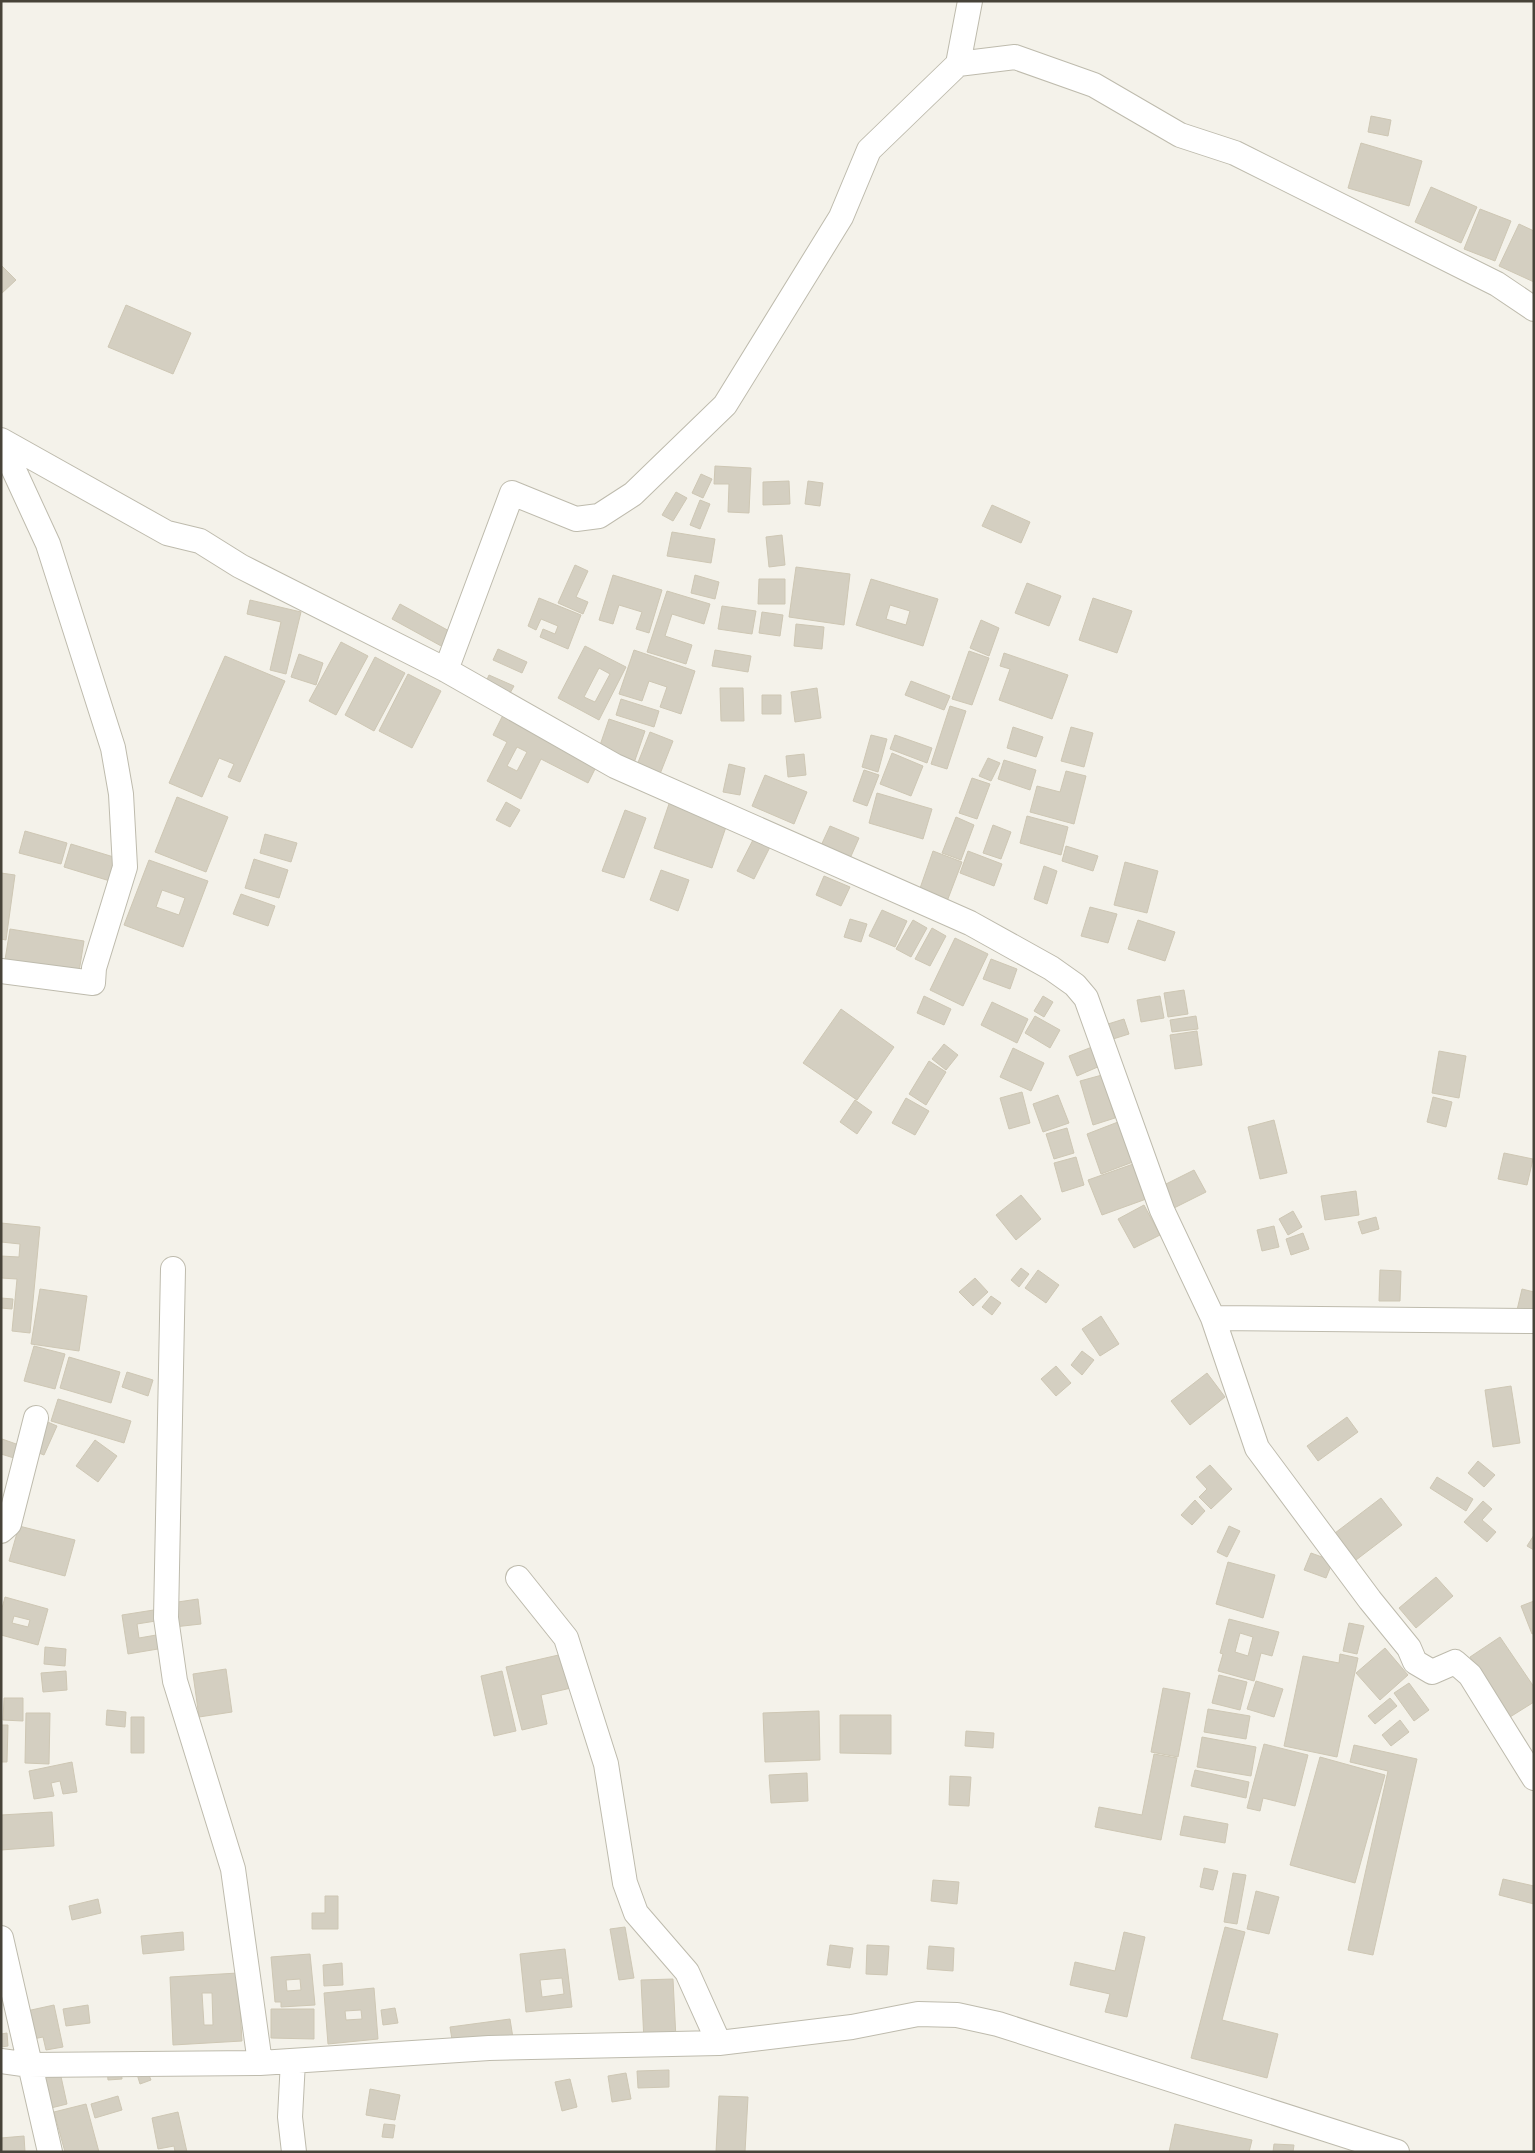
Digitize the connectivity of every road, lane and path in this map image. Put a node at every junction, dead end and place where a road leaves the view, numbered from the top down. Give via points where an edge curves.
1 (970, 1) edge
2 (958, 64) junction
3 (1534, 309) edge
4 (1, 441) edge
5 (446, 670) junction
6 (1, 970) edge
7 (173, 1269) dead end
8 (1213, 1318) junction
9 (1534, 1321) edge
10 (36, 1418) dead end
11 (4, 1525) edge
12 (518, 1578) dead end
13 (1534, 1778) edge
14 (1, 1938) edge
15 (719, 2044) junction
16 (1, 2061) edge
17 (293, 2061) junction
18 (260, 2063) junction
19 (30, 2065) junction
20 (50, 2152) edge
21 (294, 2152) edge
22 (1397, 2152) edge

1 - 2 street
2 - 3 street via 1015,57 1094,84 1180,135 1235,153 1497,284
2 - 5 street via 869,150 841,217 725,405 633,494 599,516 576,519 512,493
4 - 5 street via 167,533 200,541 240,566
4 - 6 street via 48,544 113,748 121,794 125,867 94,968 93,983
5 - 8 street via 615,766 970,923 1075,985 1086,998 1162,1210
7 - 18 street via 166,1618 174,1681 233,1869
8 - 9 street
8 - 13 street via 1257,1448 1409,1648 1415,1662 1432,1672 1455,1662 1470,1675
10 - 11 street
12 - 15 street via 566,1638 606,1764 625,1883 636,1912 687,1972
14 - 19 street
15 - 17 street via 489,2048
15 - 22 street via 852,2027 918,2014 957,2015 998,2024
16 - 19 street
17 - 18 street
17 - 21 street via 290,2117
18 - 19 street
19 - 20 street

